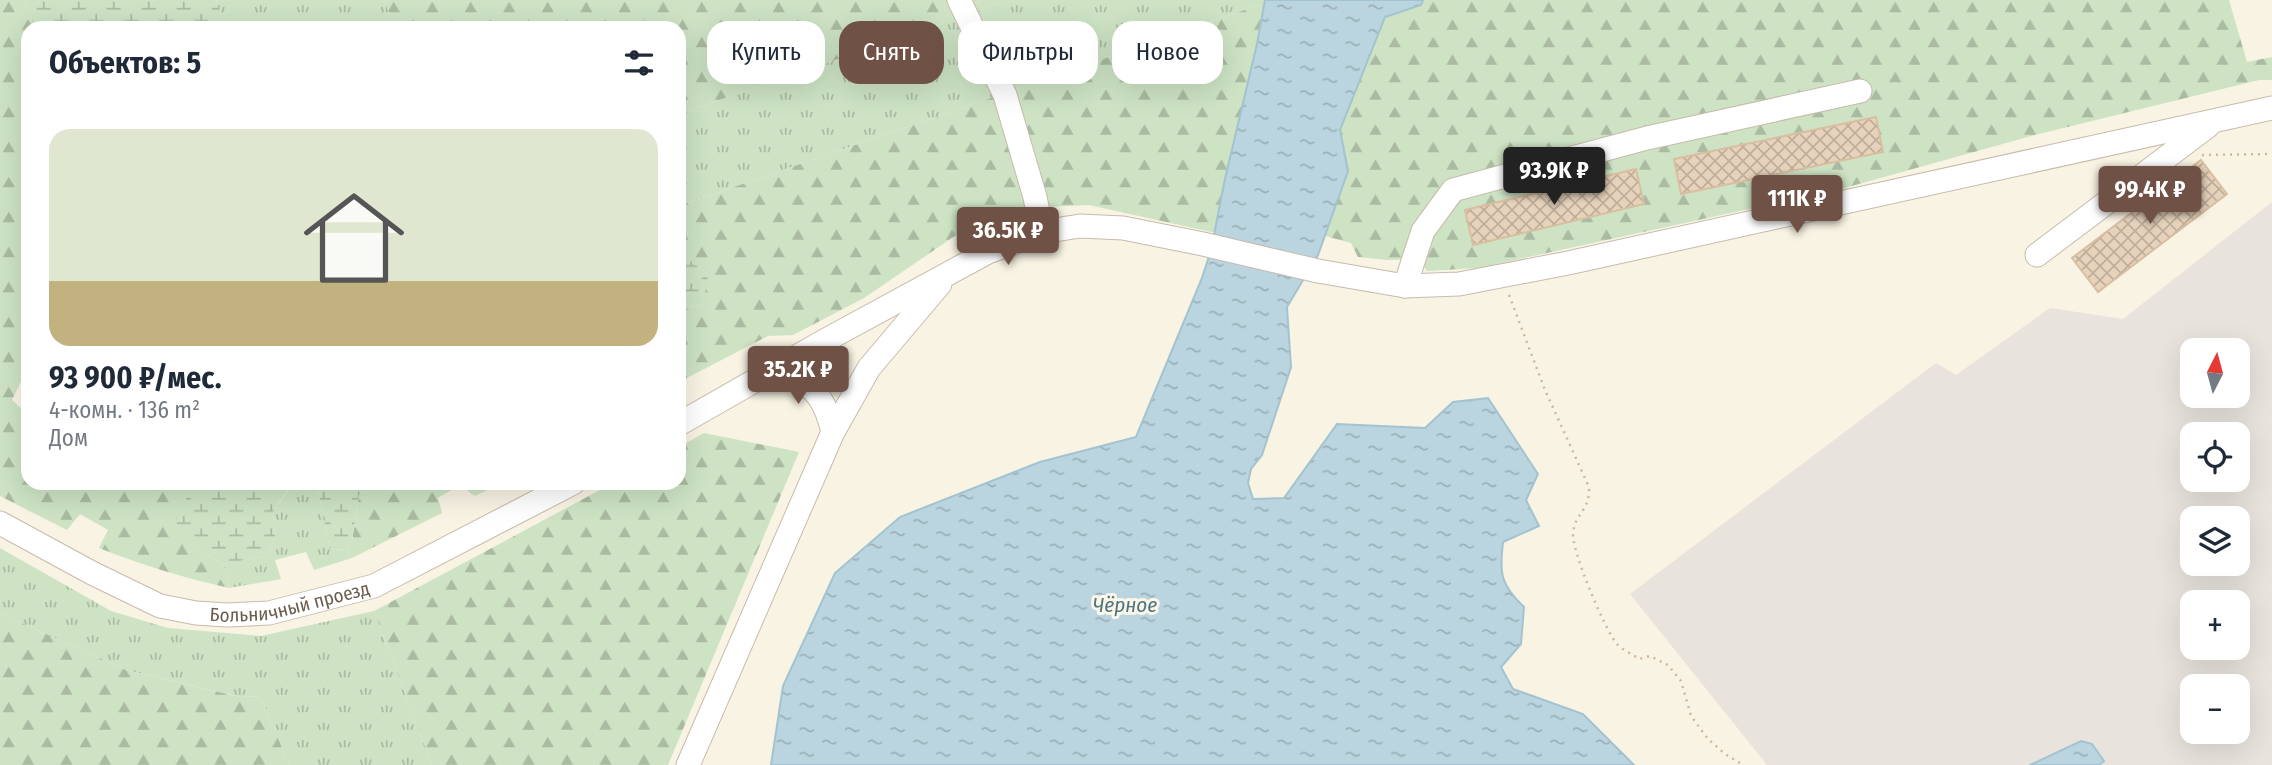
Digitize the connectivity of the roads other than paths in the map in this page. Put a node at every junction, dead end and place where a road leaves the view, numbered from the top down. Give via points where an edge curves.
1 (959, 0) edge
2 (1860, 91) dead end
3 (2272, 108) edge
4 (2214, 121) junction
5 (1042, 232) junction
6 (2037, 255) dead end
7 (949, 274) junction
8 (1405, 286) junction
9 (767, 374) junction
10 (686, 420) edge
11 (833, 432) junction
12 (559, 490) edge
13 (0, 523) edge
14 (688, 765) edge

1 - 5 street via 1005,94
2 - 8 street via 1647,138 1452,190 1423,231
3 - 4 street
4 - 6 street
4 - 8 street via 1460,284
5 - 7 street via 988,252
5 - 8 street via 1080,226 1123,228
7 - 9 street
7 - 11 street via 869,368
9 - 10 street
9 - 11 street via 800,380 819,394
11 - 14 street
12 - 13 street, Больничный проезд via 374,586 269,613 217,614 160,606

